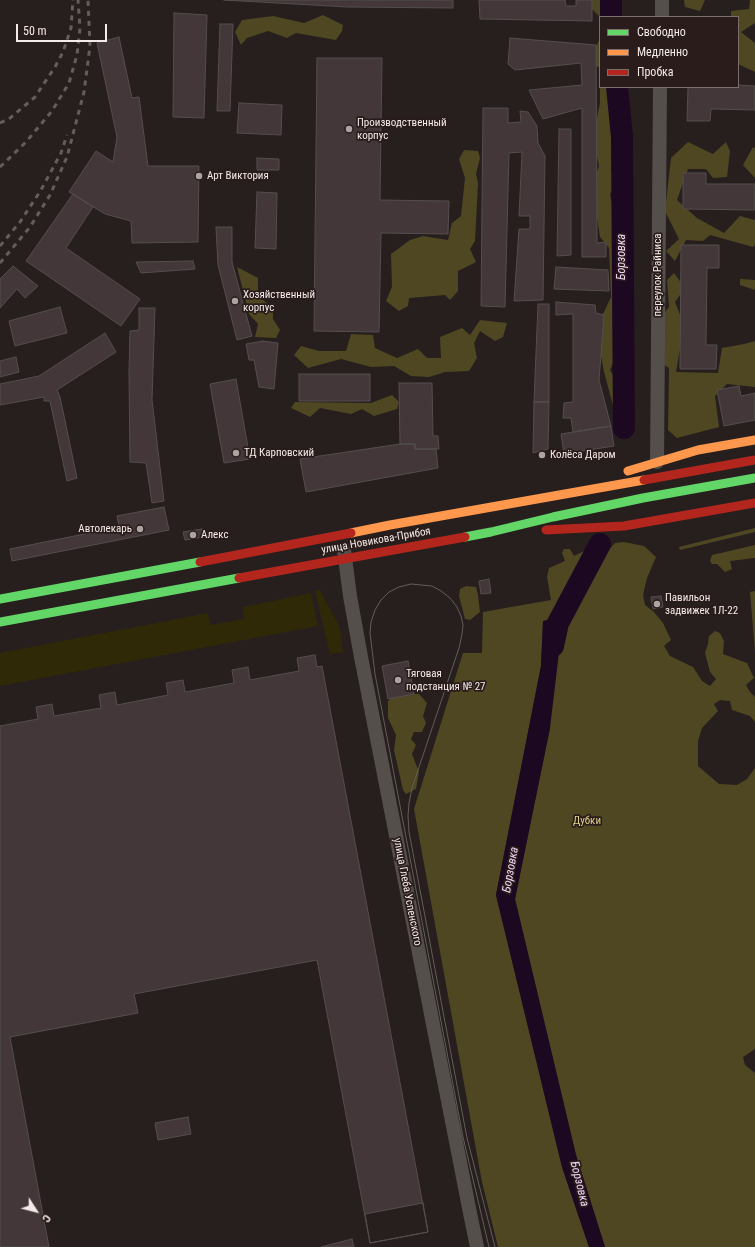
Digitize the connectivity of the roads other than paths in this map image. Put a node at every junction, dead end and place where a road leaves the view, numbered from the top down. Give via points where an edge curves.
1 (662, 0) edge
2 (662, 16) edge
3 (660, 88) edge
4 (755, 440) edge
5 (755, 460) edge
6 (656, 462) junction
7 (755, 478) edge
8 (551, 496) junction
9 (755, 503) edge
10 (490, 532) junction
11 (342, 535) junction
12 (345, 559) junction
13 (0, 599) edge
14 (0, 622) edge
15 (477, 1247) edge

1 - 2 street
3 - 6 street, переулок Райниса
4 - 6 main road via 698,450
5 - 8 main road, улица Новикова-Прибоя
6 - 8 main road
7 - 10 main road, улица Новикова-Прибоя via 643,498
8 - 11 main road, улица Новикова-Прибоя
9 - 10 main road via 624,526
10 - 12 main road, улица Новикова-Прибоя
11 - 12 street, улица Глеба Успенского
11 - 13 main road, улица Новикова-Прибоя
12 - 14 main road, улица Новикова-Прибоя
12 - 15 street, улица Глеба Успенского via 362,664

